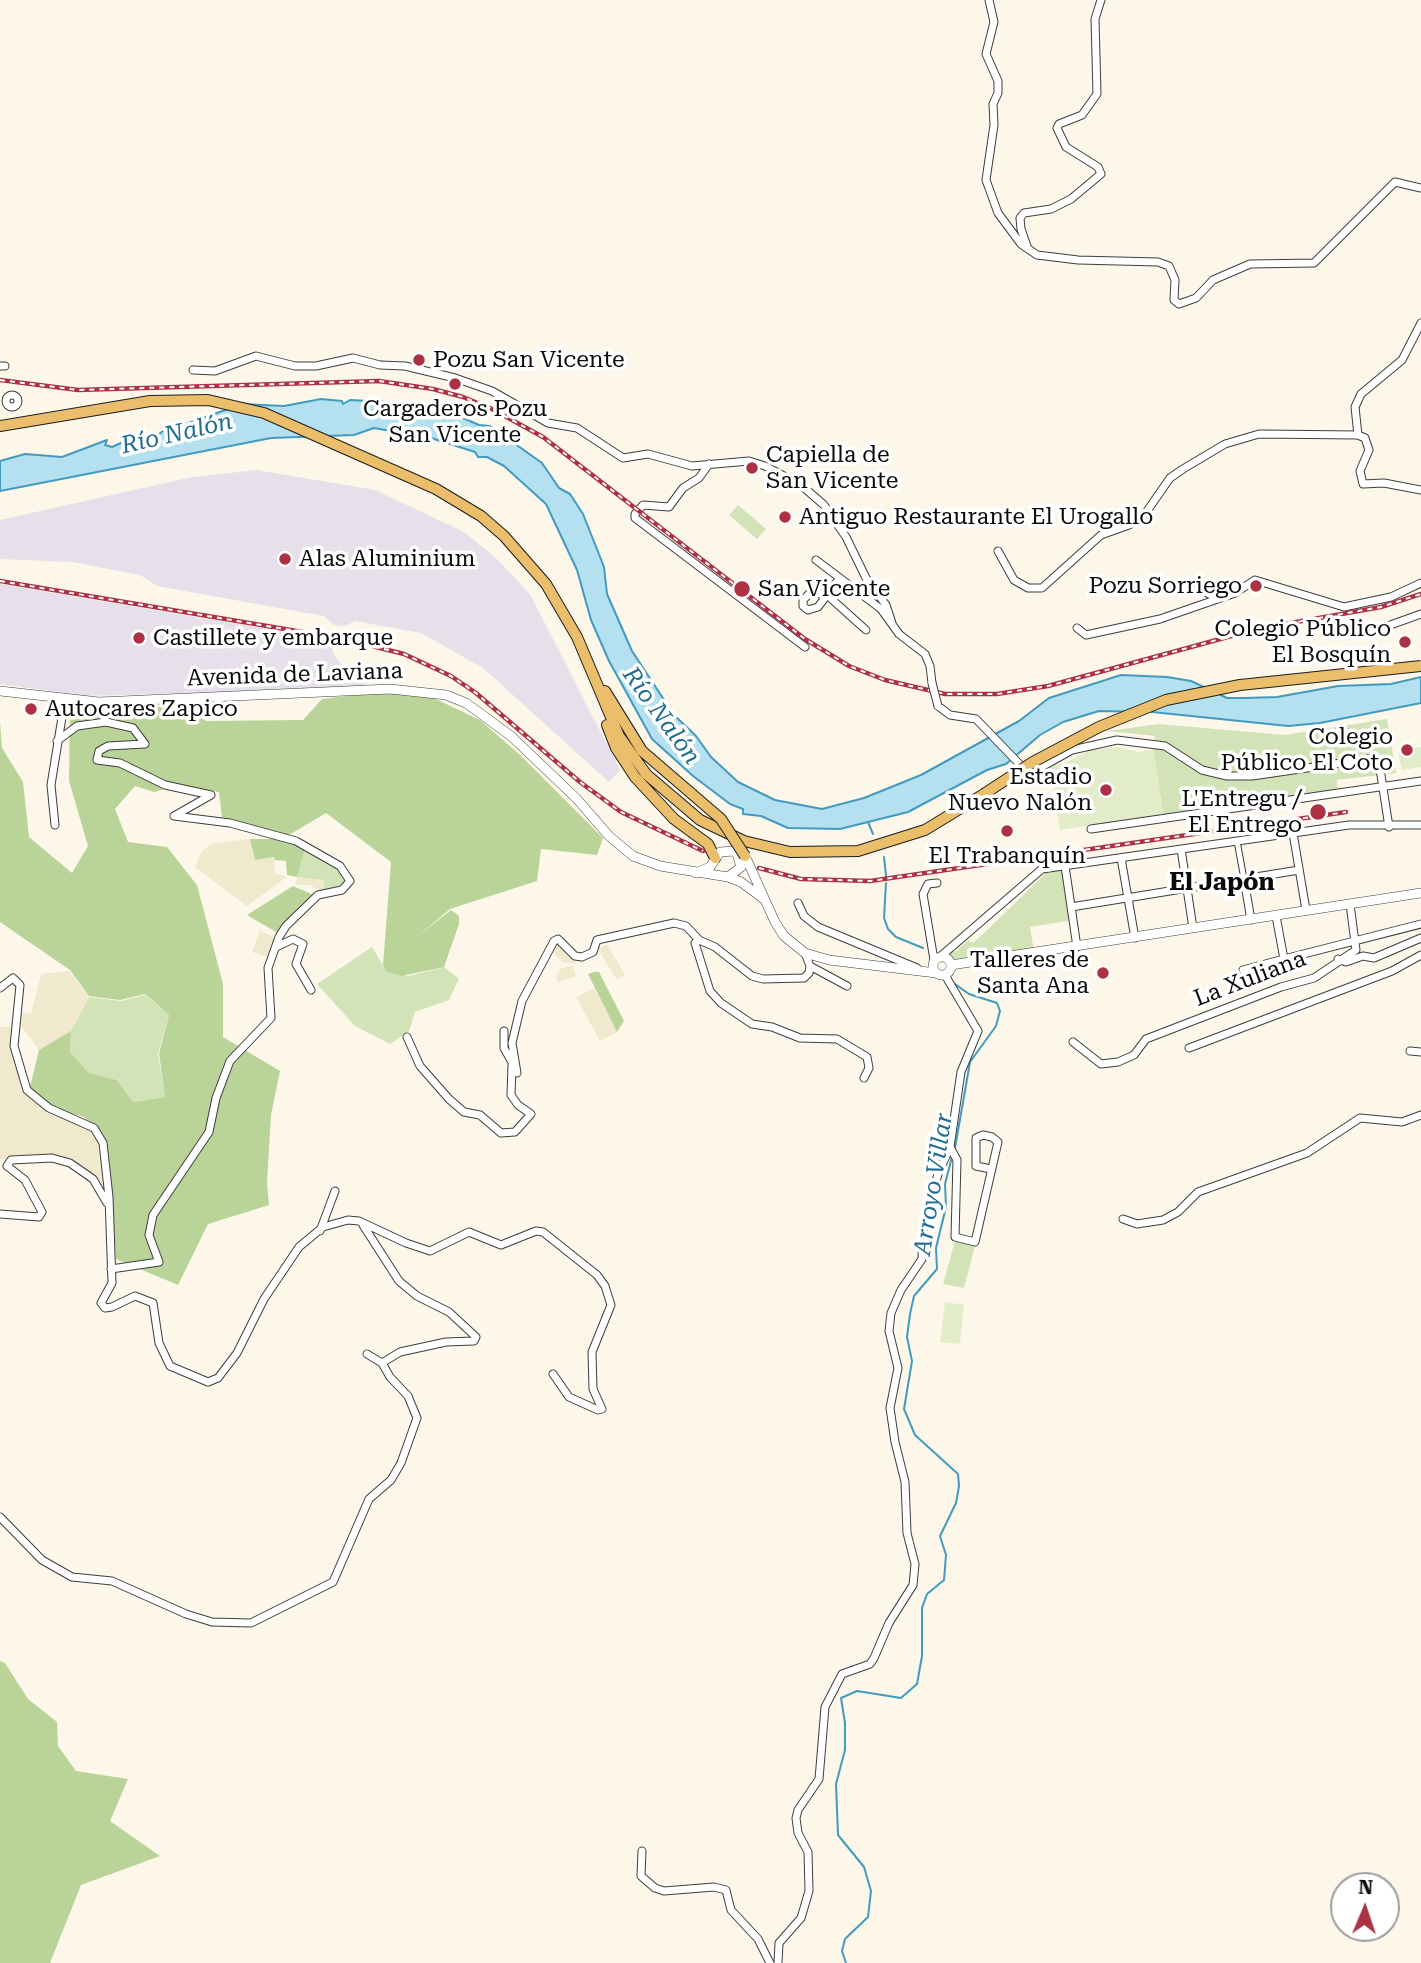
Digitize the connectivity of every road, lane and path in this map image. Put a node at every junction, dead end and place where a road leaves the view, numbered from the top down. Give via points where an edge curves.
1 (989, 0) edge
2 (1101, 0) edge
3 (1421, 188) edge
4 (1029, 250) junction
5 (1421, 323) edge
6 (193, 370) dead end
7 (6, 400) edge
8 (1, 411) edge
9 (0, 426) edge
10 (1358, 435) junction
11 (709, 464) junction
12 (1421, 490) edge
13 (998, 551) dead end
14 (816, 560) dead end
15 (839, 579) junction
16 (1421, 583) edge
17 (1155, 589) dead end
18 (1218, 599) junction
19 (1421, 614) edge
20 (892, 623) junction
21 (1077, 628) dead end
22 (1382, 628) dead end
23 (866, 630) dead end
24 (577, 636) junction
25 (805, 647) dead end
26 (587, 663) junction
27 (1421, 666) edge
28 (0, 691) edge
29 (65, 699) junction
30 (57, 741) junction
31 (1421, 781) edge
32 (1384, 786) junction
33 (55, 825) dead end
34 (1421, 825) edge
35 (1393, 827) junction
36 (1091, 829) dead end
37 (1293, 833) junction
38 (1237, 841) junction
39 (1181, 849) junction
40 (741, 855) junction
41 (1121, 858) junction
42 (714, 860) junction
43 (1065, 866) junction
44 (1299, 870) junction
45 (695, 873) junction
46 (724, 876) junction
47 (1244, 879) junction
48 (937, 883) dead end
49 (1187, 889) junction
50 (1421, 893) edge
51 (1128, 898) junction
52 (765, 900) junction
53 (798, 903) dead end
54 (1350, 904) junction
55 (1071, 907) junction
56 (1306, 910) junction
57 (1276, 916) junction
58 (1251, 919) junction
59 (1421, 925) edge
60 (1193, 928) junction
61 (1135, 938) junction
62 (1421, 938) edge
63 (699, 940) junction
64 (1357, 941) junction
65 (276, 947) junction
66 (1077, 947) junction
67 (805, 953) junction
68 (1421, 955) edge
69 (1284, 959) junction
70 (1338, 959) junction
71 (942, 963) junction
72 (810, 966) junction
73 (913, 968) junction
74 (1243, 970) dead end
75 (847, 986) dead end
76 (0, 988) edge
77 (311, 990) dead end
78 (505, 1031) dead end
79 (407, 1037) dead end
80 (1073, 1042) dead end
81 (1189, 1048) dead end
82 (1410, 1051) dead end
83 (1421, 1052) edge
84 (513, 1064) junction
85 (517, 1073) dead end
86 (864, 1078) dead end
87 (1421, 1115) edge
88 (950, 1148) junction
89 (990, 1169) junction
90 (335, 1191) dead end
91 (0, 1214) edge
92 (110, 1215) junction
93 (1123, 1219) dead end
94 (362, 1223) junction
95 (320, 1231) junction
96 (111, 1269) junction
97 (367, 1354) dead end
98 (382, 1363) junction
99 (553, 1374) dead end
100 (0, 1517) edge
101 (642, 1851) dead end
102 (770, 1963) edge
103 (778, 1963) edge

1 - 4 street via 995,22 986,54 998,81 998,93 986,180 998,213
2 - 4 street via 1095,19 1097,94 1082,115 1057,128 1066,147 1098,167 1101,174 1071,199 1051,209 1024,213 1021,229
3 - 4 street via 1395,181 1314,263 1250,264 1213,280 1196,298 1180,304 1174,300 1170,265 1054,258
5 - 10 street via 1402,359 1361,394 1355,407
6 - 11 street via 215,372 260,355 295,366 353,358 405,366 492,391 548,423 577,428 623,458 651,454 684,465
7 - 8 street
9 - 24 main road via 150,401 192,399 264,414 436,489 481,516 528,561
10 - 12 street via 1365,438 1368,450 1360,471 1363,484
10 - 13 street via 1272,433 1225,444 1170,478 1145,514 1101,535 1042,588 1028,588 1014,580
11 - 20 street via 748,461 806,488 846,537
11 - 25 street via 669,507 643,505 635,518
14 - 15 street
15 - 20 street via 881,609
15 - 23 street via 827,596
16 - 18 street via 1391,597 1344,607 1255,580
17 - 18 street via 1204,591
18 - 21 street via 1119,629 1086,635
19 - 22 street
20 - 32 street, bridge via 927,657 938,706 950,715 975,719 1029,774 1083,746 1137,741 1165,746 1202,770 1227,776 1369,759 1378,765
24 - 26 main road
24 - 40 main road, bridge via 631,737 652,762 721,819
26 - 27 main road, bridge via 620,736 646,774 700,820 744,841 790,852 858,851 925,830 1033,762 1098,727 1166,700 1240,685
26 - 42 main road via 623,761 649,795 708,845
28 - 29 street, Avenida de Laviana
29 - 30 street
29 - 45 street, Avenida de Laviana via 99,702 390,689 446,695 511,736 633,856
30 - 33 street via 51,785
30 - 65 street via 77,726 106,722 133,729 145,744 108,746 99,751 97,760 120,763 184,791 210,792 210,797 176,813 177,818 212,819 296,841 340,866 350,881 347,887 318,895 286,926
31 - 32 street
32 - 35 street
32 - 36 street
34 - 35 street
35 - 37 street via 1349,825
37 - 38 street
37 - 44 street
38 - 39 street
38 - 47 street
39 - 41 street
39 - 49 street
40 - 42 street via 724,850
40 - 46 street via 741,867
40 - 52 street
41 - 43 street
41 - 51 street
42 - 45 street via 705,871
42 - 46 street
43 - 55 street
43 - 71 street via 1037,871
44 - 47 street
44 - 56 street
45 - 46 street, Avenida de Laviana
46 - 52 street
47 - 49 street
47 - 58 street
48 - 71 street via 928,884 923,894
49 - 51 street
49 - 60 street
50 - 54 street
51 - 55 street
51 - 61 street
52 - 67 street via 784,936
53 - 73 street via 818,928
54 - 56 street
54 - 64 street
55 - 66 street
56 - 57 street
57 - 58 street
57 - 69 street
58 - 60 street
59 - 64 street
60 - 61 street
61 - 66 street
62 - 70 street via 1374,958
63 - 72 street via 720,950 752,976 764,979 804,978
63 - 84 street via 686,926 674,923 603,938 594,943 593,952 582,957 558,939 554,941 522,1001 512,1043
63 - 86 street via 695,948 702,970 721,1003 752,1024 800,1038 837,1039 867,1057 869,1068
64 - 69 street
64 - 70 street, La Xuliana via 1356,950
65 - 77 street via 293,939 303,944 296,964
65 - 96 street via 268,968 271,1018 230,1060 209,1132 153,1215 149,1235 159,1262
66 - 71 street
67 - 72 street
67 - 73 street
68 - 81 street, La Xuliana via 1402,967
69 - 74 street
70 - 80 street, La Xuliana via 1314,978 1146,1039 1134,1055 1118,1062 1101,1065
71 - 73 street
71 - 88 street via 978,1031 961,1072
72 - 75 street
76 - 92 street via 13,978 20,985 13,1046 27,1090 49,1108 88,1124 101,1140
78 - 84 street via 503,1046
79 - 84 street via 420,1066 449,1099 464,1112 482,1116 501,1133 515,1132 531,1114 511,1095
82 - 83 street
84 - 85 street
87 - 93 street via 1402,1122 1360,1118 1307,1153 1198,1192 1163,1220 1137,1224
88 - 89 street via 956,1158 955,1237 975,1242
88 - 103 street via 923,1230 922,1259 901,1290 889,1331 898,1368 890,1408 905,1482 907,1533 915,1564 913,1585 870,1664 842,1674 825,1707 819,1779 796,1818 808,1852 809,1891 801,1918 779,1943
89 - 89 street via 976,1167 976,1138 984,1135 998,1142
90 - 95 street
91 - 92 street via 41,1216 32,1191 7,1162 52,1158 89,1175 102,1190
92 - 96 street
94 - 95 street via 343,1220
94 - 98 street via 399,1281 416,1296 449,1312 476,1337 474,1341 400,1352
94 - 99 street via 424,1250 437,1249 469,1232 505,1245 541,1231 568,1251 597,1275 610,1298 610,1314 591,1360 593,1389 602,1409 569,1397
95 - 96 street via 299,1247 264,1299 230,1365 208,1382 178,1371 165,1360 156,1310 148,1298 135,1296 112,1307 103,1306 112,1283
97 - 98 street
98 - 100 street via 408,1396 417,1418 401,1462 391,1479 369,1499 333,1582 251,1623 212,1622 125,1585 72,1577 42,1560
101 - 102 street via 641,1877 655,1888 726,1890 731,1910 758,1939

